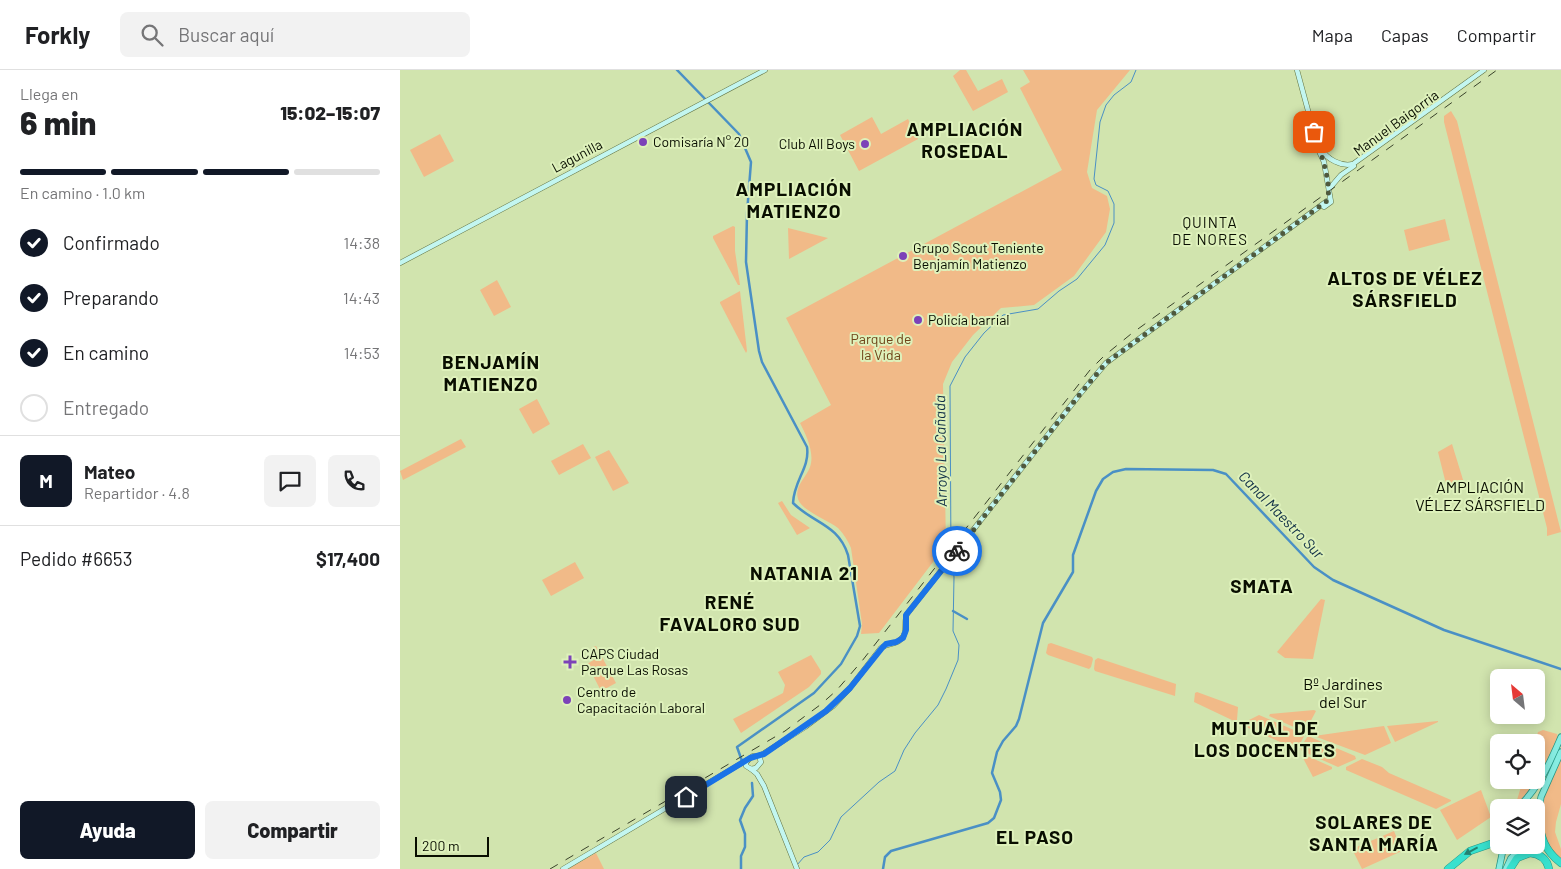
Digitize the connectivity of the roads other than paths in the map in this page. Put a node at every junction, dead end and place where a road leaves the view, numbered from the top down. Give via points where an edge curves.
1 (765, 70) edge
2 (1297, 70) edge
3 (1485, 70) edge
4 (1318, 145) junction
5 (1337, 162) junction
6 (1326, 171) junction
7 (1340, 176) junction
8 (1328, 198) junction
9 (400, 263) edge
10 (1561, 737) edge
11 (770, 750) junction
12 (1561, 752) edge
13 (758, 756) junction
14 (747, 760) junction
15 (760, 764) junction
16 (749, 768) junction
17 (728, 772) junction
18 (761, 779) junction
19 (1525, 799) edge
20 (1541, 799) edge
21 (1490, 844) edge
22 (1545, 845) edge
23 (1503, 854) edge
24 (1515, 854) edge
25 (1561, 863) edge
26 (563, 869) edge
27 (798, 869) edge
28 (1448, 869) edge
29 (1499, 869) edge
30 (1508, 869) edge
31 (1549, 869) edge

1 - 9 main road, Lagunilla
2 - 4 main road
3 - 5 main road, Manuel Baigorria via 1356,162 1347,165
3 - 7 main road, Manuel Baigorria
4 - 5 main road via 1325,155
4 - 6 main road
5 - 6 main road via 1328,163
5 - 7 main road via 1342,170
6 - 7 main road via 1332,178
6 - 8 main road
7 - 8 main road via 1330,186
8 - 11 main road via 1106,363 907,614 903,638 886,644 839,699
10 - 19 main road via 1536,787
11 - 13 main road
11 - 15 main road
12 - 20 main road
13 - 14 main road
13 - 15 main road
14 - 16 main road via 745,763
14 - 17 main road
15 - 16 main road
15 - 18 main road
16 - 17 main road via 740,767
16 - 18 main road
17 - 26 main road
18 - 27 main road
21 -> 28 highway via 1470,851
22 - 25 highway
23 - 29 main road
24 - 30 main road
30 - 31 highway via 1517,858 1530,853 1542,857

